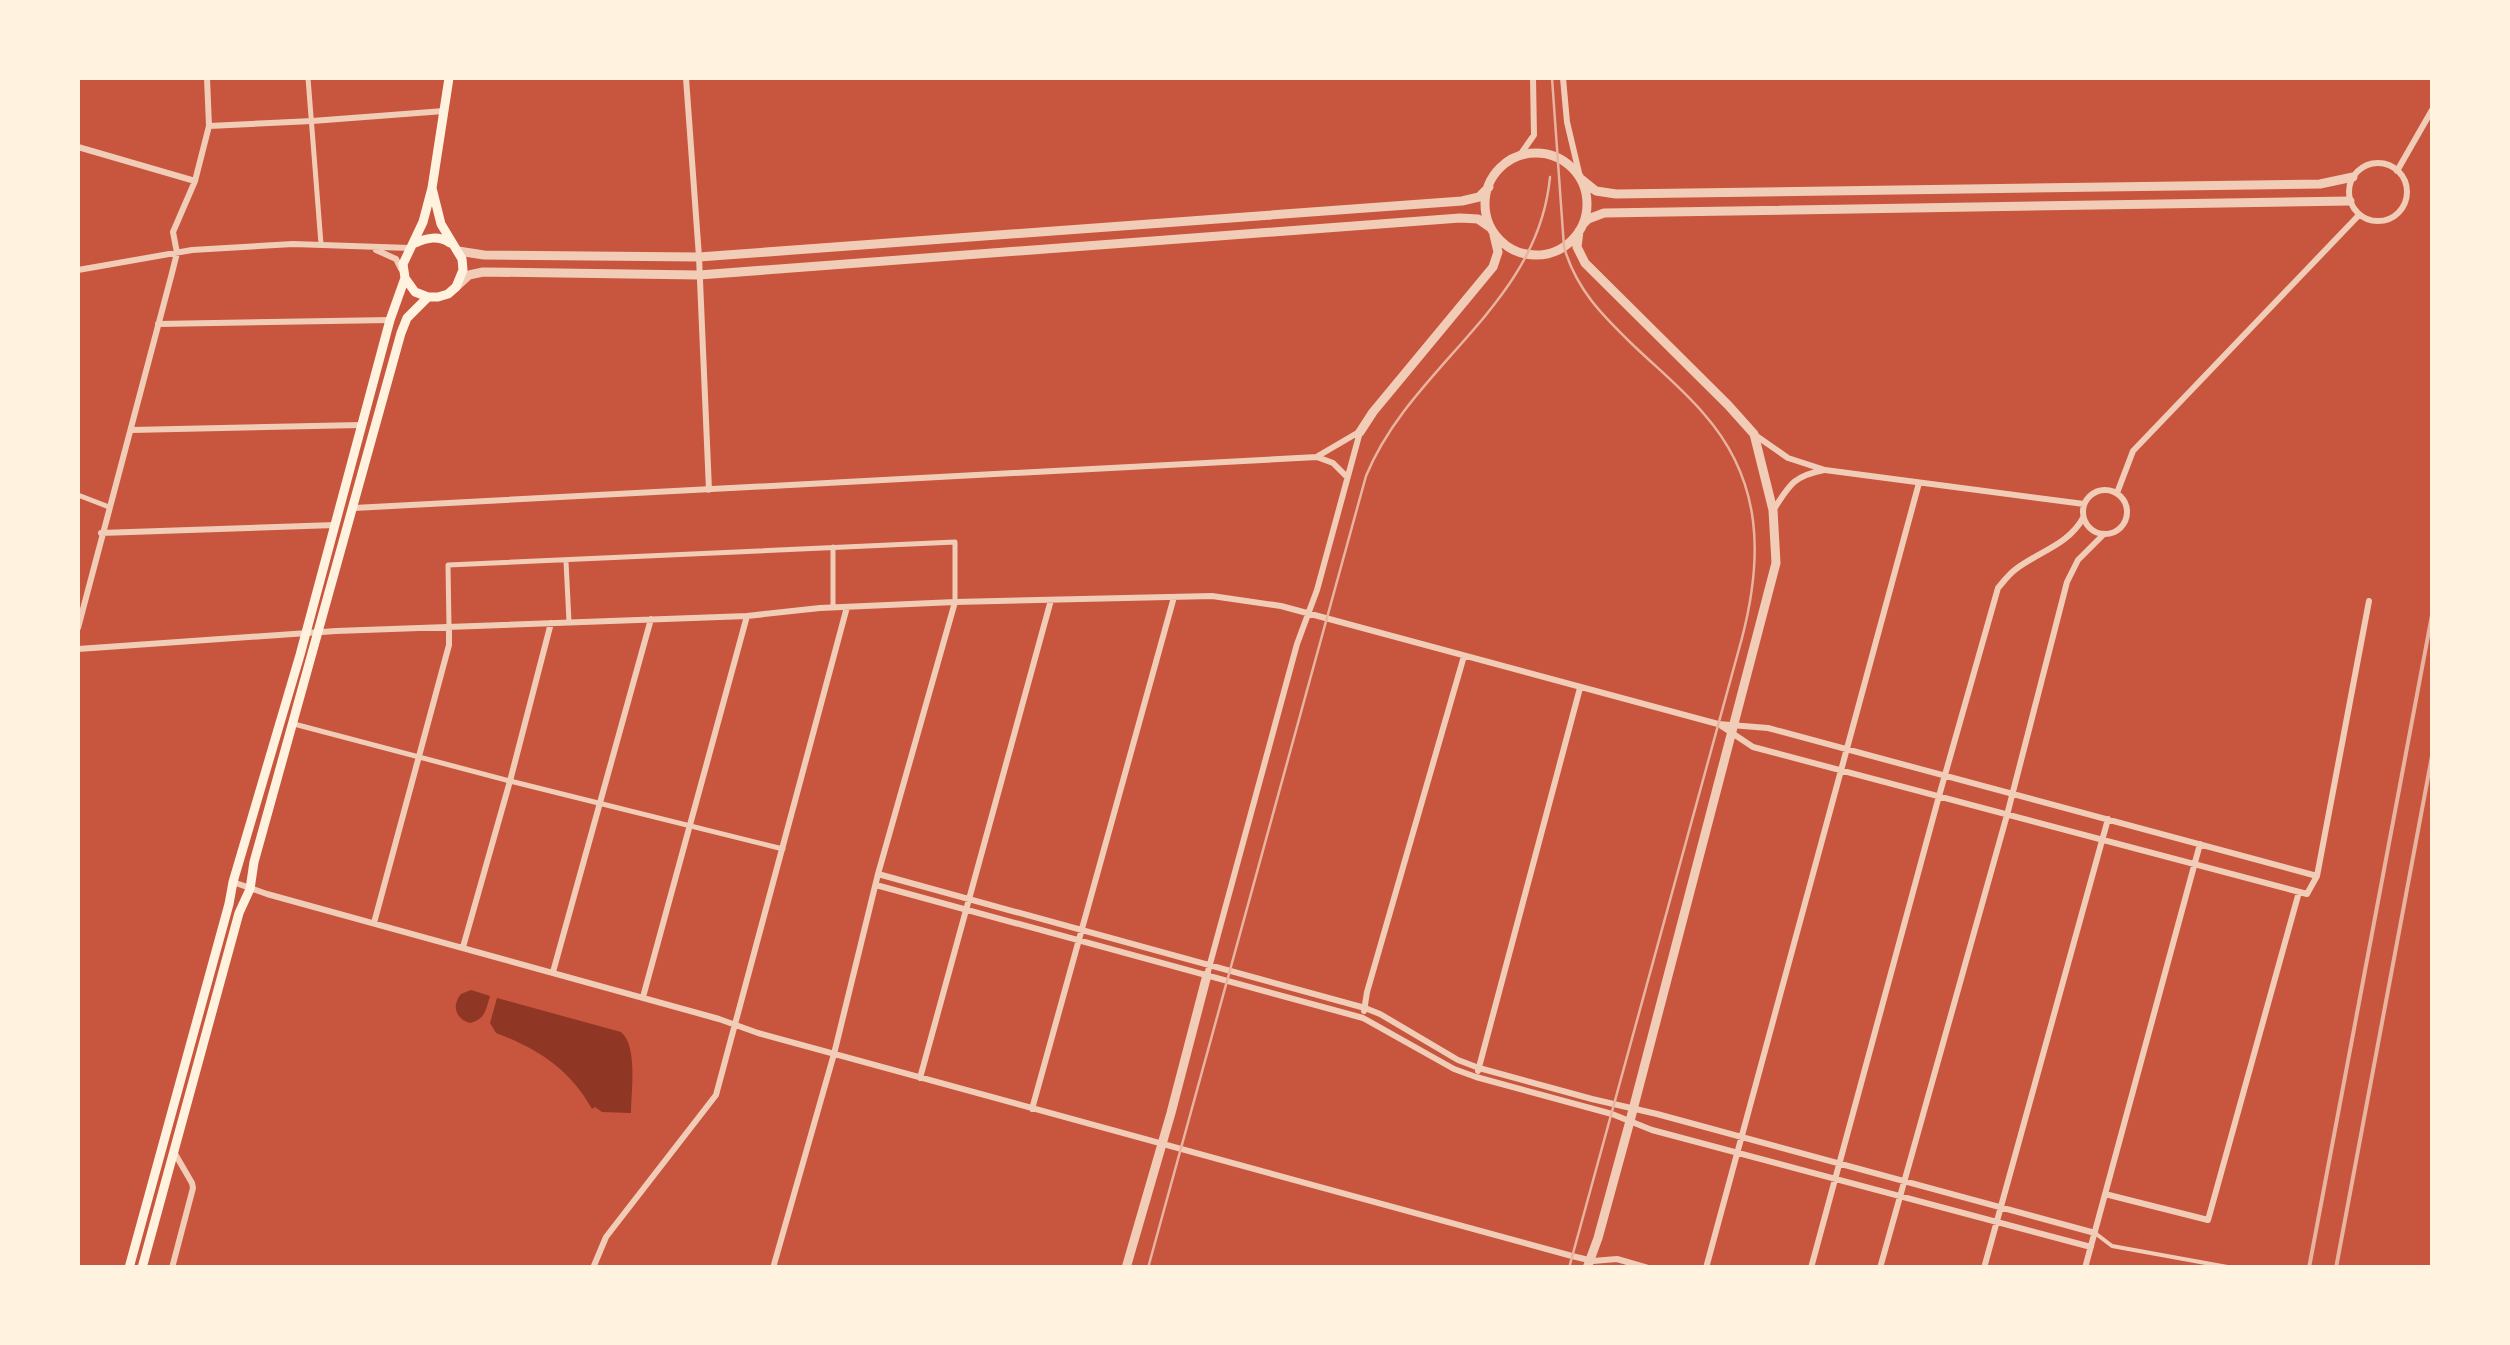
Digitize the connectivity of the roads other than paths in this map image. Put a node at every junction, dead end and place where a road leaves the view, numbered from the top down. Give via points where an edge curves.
1 (208, 78) edge
2 (308, 78) edge
3 (449, 78) edge
4 (686, 78) edge
5 (1533, 78) edge
6 (1564, 78) edge
7 (2432, 110) edge
8 (444, 111) junction
9 (312, 121) junction
10 (208, 126) junction
11 (78, 147) edge
12 (1520, 155) junction
13 (2397, 171) junction
14 (2353, 177) junction
15 (1580, 178) junction
16 (196, 180) junction
17 (1488, 186) junction
18 (432, 188) junction
19 (2350, 200) junction
20 (2359, 214) junction
21 (1581, 228) junction
22 (1492, 230) junction
23 (321, 244) junction
24 (413, 246) junction
25 (370, 248) junction
26 (456, 248) junction
27 (177, 253) junction
28 (700, 256) junction
29 (78, 270) edge
30 (700, 275) junction
31 (404, 276) junction
32 (456, 287) junction
33 (428, 297) junction
34 (390, 320) junction
35 (158, 324) junction
36 (361, 424) junction
37 (130, 430) junction
38 (1360, 432) junction
39 (1754, 434) junction
40 (1317, 457) junction
41 (1825, 470) junction
42 (1348, 477) junction
43 (1919, 483) junction
44 (709, 490) junction
45 (2118, 493) junction
46 (78, 495) edge
47 (2084, 504) junction
48 (109, 507) junction
49 (354, 508) junction
50 (1773, 510) junction
51 (2084, 518) junction
52 (336, 525) junction
53 (102, 534) junction
54 (2104, 534) junction
55 (832, 547) junction
56 (566, 561) junction
57 (1174, 597) junction
58 (1051, 600) junction
59 (2370, 601) dead end
60 (956, 602) junction
61 (833, 607) junction
62 (847, 607) junction
63 (1310, 614) junction
64 (747, 616) junction
65 (652, 619) junction
66 (569, 622) junction
67 (552, 623) junction
68 (450, 626) junction
69 (78, 628) edge
70 (319, 632) junction
71 (306, 633) junction
72 (78, 648) edge
73 (1464, 656) junction
74 (1580, 688) junction
75 (294, 724) junction
76 (1734, 730) junction
77 (1848, 749) junction
78 (420, 757) junction
79 (1842, 771) junction
80 (1945, 776) junction
81 (510, 781) junction
82 (2012, 793) junction
83 (1939, 796) junction
84 (599, 804) junction
85 (2007, 814) junction
86 (2108, 819) junction
87 (689, 827) junction
88 (2102, 840) junction
89 (2200, 844) junction
90 (783, 850) junction
91 (2195, 864) junction
92 (878, 874) junction
93 (2317, 876) junction
94 (234, 882) junction
95 (876, 885) junction
96 (250, 889) junction
97 (2303, 894) junction
98 (969, 898) junction
99 (966, 909) junction
100 (374, 923) junction
101 (1082, 930) junction
102 (1079, 940) junction
103 (463, 947) junction
104 (1209, 970) junction
105 (553, 972) junction
106 (643, 997) junction
107 (1365, 1008) junction
108 (1364, 1018) junction
109 (734, 1024) junction
110 (834, 1054) junction
111 (1478, 1073) junction
112 (920, 1078) junction
113 (1032, 1108) junction
114 (1633, 1109) junction
115 (1630, 1121) junction
116 (1741, 1137) junction
117 (1161, 1144) junction
118 (174, 1152) junction
119 (1738, 1152) junction
120 (1840, 1164) junction
121 (1836, 1178) junction
122 (1904, 1180) junction
123 (2105, 1194) junction
124 (1899, 1196) junction
125 (2001, 1208) junction
126 (1997, 1220) junction
127 (2094, 1234) junction
128 (2091, 1246) junction
129 (1592, 1264) edge
130 (129, 1268) edge
131 (142, 1268) edge
132 (172, 1268) edge
133 (593, 1268) edge
134 (773, 1268) edge
135 (1126, 1268) edge
136 (1648, 1268) edge
137 (1706, 1268) edge
138 (1811, 1268) edge
139 (1880, 1268) edge
140 (1984, 1268) edge
141 (2086, 1268) edge
142 (2233, 1268) edge

1 - 10 street
2 - 9 street
3 - 8 main road
4 - 28 street
5 - 12 street via 1534,135
6 - 15 street
7 - 13 street
8 - 9 street
8 - 18 main road
9 - 10 street
9 - 23 street
10 - 16 street
11 - 16 street
12 - 15 street via 1557,159
12 - 17 street
13 - 14 street via 2369,165
13 - 20 street via 2406,198 2396,215 2378,221
14 - 15 street via 2320,184 1616,194 1596,191
14 - 19 street
15 - 21 street via 1587,200
16 - 27 street via 173,232
17 - 22 street
17 - 28 street via 1480,197 1462,201
18 - 24 main road
18 - 26 main road via 441,224
19 - 20 street
19 - 21 street via 1604,213
20 - 45 street via 2134,451
21 - 22 street via 1564,247 1544,254 1511,248
21 - 39 street via 1577,248 1586,264
22 - 30 street via 1478,219 1460,218
22 - 38 street via 1497,260
23 - 25 street
23 - 27 street
24 - 25 street
24 - 26 main road via 439,238
24 - 31 main road
25 - 31 street via 396,259
26 - 28 street via 484,255
26 - 32 main road via 463,270
27 - 29 street
27 - 35 street
28 - 30 street
30 - 32 street via 483,272
30 - 44 street
31 - 33 main road
31 - 34 main road
32 - 33 main road
33 - 49 main road via 406,318
34 - 35 street
34 - 36 main road
35 - 37 street
36 - 37 street
36 - 52 main road
37 - 48 street
38 - 40 street
38 - 42 street
39 - 41 street via 1788,458
39 - 50 street
40 - 42 street
40 - 44 street
41 - 43 street
41 - 50 street via 1793,481
42 - 63 street
43 - 47 street
43 - 77 street
44 - 49 street
45 - 47 street via 2098,490
45 - 54 street via 2127,505 2126,520
46 - 48 street
47 - 51 street
48 - 53 street
49 - 70 main road
50 - 76 street via 1776,563
51 - 54 street
51 - 80 street via 1998,588
52 - 53 street
52 - 71 main road
53 - 69 street
54 - 82 street via 2067,582
55 - 56 street
55 - 60 street via 955,542
55 - 61 street
56 - 66 street
56 - 68 street via 448,565
57 - 58 street
57 - 63 street via 1212,596
57 - 101 street
58 - 60 street
58 - 98 street
59 - 93 street
60 - 62 street
60 - 92 street
61 - 62 street
61 - 64 street
62 - 90 street
63 - 73 street
63 - 104 street
64 - 65 street
64 - 87 street
65 - 66 street
65 - 84 street
66 - 67 street
67 - 68 street
67 - 81 street
68 - 70 street
68 - 78 street
70 - 71 street
70 - 75 main road
71 - 72 street
71 - 94 main road
73 - 74 street
73 - 107 street
74 - 76 street
74 - 111 street
75 - 78 street
75 - 96 main road
76 - 77 street via 1768,728
76 - 79 street via 1753,747
76 - 114 street
77 - 79 street
77 - 80 street
78 - 81 street
78 - 100 street
79 - 83 street
79 - 116 street
80 - 82 street
80 - 83 street
81 - 84 street
81 - 103 street
82 - 85 street
82 - 86 street
83 - 85 street
83 - 120 street
84 - 87 street
84 - 105 street
85 - 88 street
85 - 122 street
86 - 88 street
86 - 89 street
87 - 90 street
87 - 106 street
88 - 91 street
88 - 125 street
89 - 91 street
89 - 93 street
90 - 109 street
91 - 97 street
91 - 123 street
92 - 95 street
92 - 98 street
93 - 97 street
94 - 96 street
94 - 130 main road
95 - 99 street
95 - 110 street
96 - 100 street
96 - 118 main road
97 - 123 street via 2208,1220
98 - 99 street
98 - 101 street
99 - 102 street
99 - 112 street
100 - 103 street
101 - 102 street
101 - 104 street
102 - 104 street
102 - 113 street
103 - 105 street
104 - 107 street
104 - 108 street
104 - 117 street
105 - 106 street
106 - 109 street
107 - 108 street
107 - 111 street
108 - 111 street via 1454,1068
109 - 110 street
109 - 133 street via 716,1095 606,1238
110 - 112 street
110 - 134 street
111 - 114 street
111 - 115 street
112 - 113 street
113 - 117 street
114 - 115 street
114 - 116 street
115 - 119 street
115 - 129 street
116 - 119 street
116 - 120 street
117 - 129 street
117 - 135 street
118 - 131 main road
118 - 132 street via 193,1188
119 - 121 street
119 - 137 street
120 - 121 street
120 - 122 street
121 - 124 street
121 - 138 street
122 - 124 street
122 - 125 street
123 - 127 street
124 - 126 street
124 - 139 street
125 - 126 street
125 - 127 street
126 - 128 street
126 - 140 street
127 - 128 street
127 - 142 lane via 2112,1246
128 - 141 street
129 - 136 street via 1617,1259

